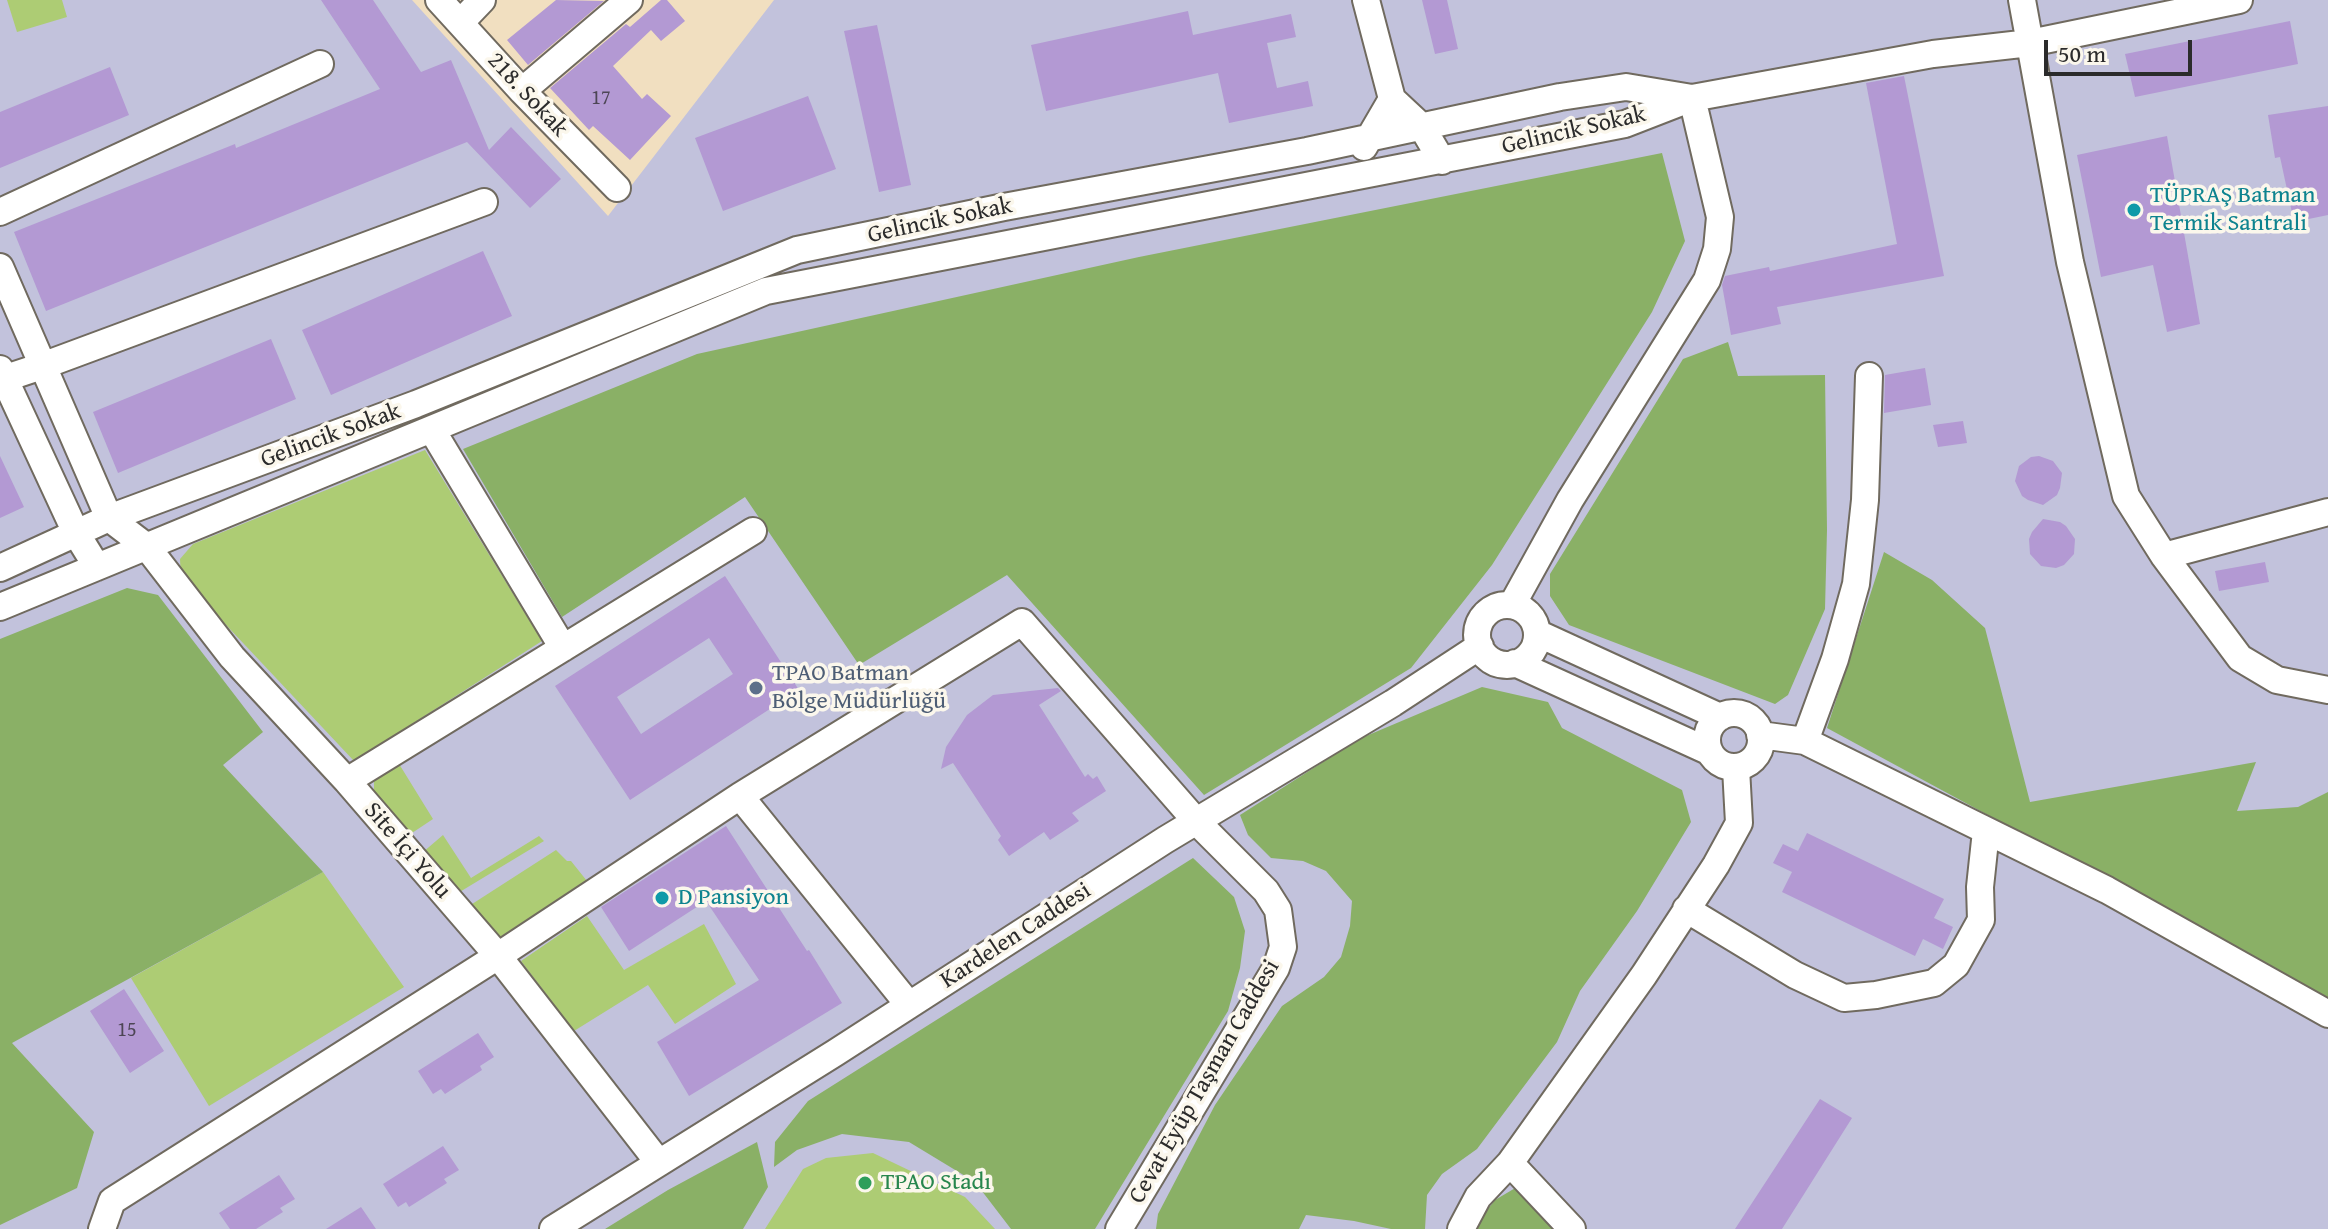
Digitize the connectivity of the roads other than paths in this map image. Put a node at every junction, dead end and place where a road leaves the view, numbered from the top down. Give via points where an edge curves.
1 (439, 0) edge
2 (482, 0) edge
3 (629, 0) edge
4 (1366, 0) edge
5 (2022, 0) edge
6 (2239, 0) edge
7 (460, 23) junction
8 (2030, 43) junction
9 (320, 64) dead end
10 (522, 91) junction
11 (1692, 98) junction
12 (1392, 99) junction
13 (1422, 127) junction
14 (1367, 138) junction
15 (1442, 161) junction
16 (1352, 179) junction
17 (617, 188) dead end
18 (484, 202) dead end
19 (0, 212) edge
20 (797, 250) junction
21 (0, 267) edge
22 (819, 280) junction
23 (42, 366) junction
24 (1, 376) edge
25 (1869, 376) dead end
26 (432, 430) junction
27 (2328, 512) edge
28 (109, 518) junction
29 (753, 531) dead end
30 (76, 533) junction
31 (147, 547) junction
32 (2164, 556) junction
33 (97, 567) junction
34 (0, 568) edge
35 (1512, 605) junction
36 (0, 607) edge
37 (1537, 633) junction
38 (1480, 646) junction
39 (563, 648) junction
40 (1515, 663) junction
41 (2328, 690) edge
42 (1720, 717) junction
43 (1760, 735) junction
44 (1805, 741) junction
45 (1708, 751) junction
46 (1736, 768) junction
47 (347, 781) junction
48 (740, 796) junction
49 (1196, 821) junction
50 (1986, 831) junction
51 (1686, 909) junction
52 (498, 956) junction
53 (909, 1005) junction
54 (2328, 1014) edge
55 (659, 1163) junction
56 (1510, 1163) junction
57 (102, 1229) edge
58 (553, 1229) edge
59 (1119, 1229) edge
60 (1461, 1229) edge
61 (1572, 1229) edge

1 - 7 street, 218. Sokak
2 - 7 street
3 - 10 street
4 - 12 street
5 - 8 street
6 - 8 street
7 - 10 street, 218. Sokak
8 - 11 street via 1933,54
8 - 32 street via 2070,262 2126,496
9 - 19 street
10 - 17 street, 218. Sokak
11 - 13 street, Gelincik Sokak via 1626,87
11 - 15 street, Gelincik Sokak via 1625,124
11 - 35 street via 1720,217 1707,280 1570,500
12 - 13 street
12 - 14 street
13 - 14 street, Gelincik Sokak
13 - 15 street
14 - 16 street
14 - 20 street, Gelincik Sokak
15 - 16 street, Gelincik Sokak
16 - 22 street, Gelincik Sokak
18 - 23 street
20 - 22 street
20 - 28 street, Gelincik Sokak via 416,404
21 - 23 street
22 - 26 street, Gelincik Sokak via 766,291
23 - 24 street
23 - 28 street
24 - 30 street
25 - 44 street via 1856,584
26 - 31 street, Gelincik Sokak
26 - 39 street
27 - 32 street
28 - 30 street, Gelincik Sokak
28 - 31 street, Site İçi Yolu
29 - 39 street
30 - 33 street
30 - 34 street, Gelincik Sokak
31 - 33 street, Gelincik Sokak
31 - 47 street, Site İçi Yolu via 232,657
32 - 41 street via 2240,658 2277,680
33 - 36 street, Gelincik Sokak
35 - 37 street via 1530,615
35 - 38 street via 1495,608 1482,620
37 - 40 street via 1532,652
37 - 42 street
38 - 40 street via 1498,663
38 - 49 street, Kardelen Caddesi
39 - 47 street
40 - 45 street
42 - 43 street via 1745,715
42 - 45 street via 1707,735
43 - 44 street
43 - 46 street via 1758,753
44 - 50 street
45 - 46 street via 1719,764
46 - 51 street via 1739,823
47 - 52 street, Site İçi Yolu
48 - 49 street, Cevat Eyüp Taşman Caddesi via 1022,622
48 - 52 street
48 - 53 street
49 - 53 street, Kardelen Caddesi
49 - 59 street, Cevat Eyüp Taşman Caddesi via 1266,891 1278,910 1283,947 1254,1006
50 - 51 street via 1981,920 1956,965 1934,983 1844,998 1795,975
50 - 54 street via 2107,890
51 - 56 street
52 - 55 street, Site İçi Yolu
52 - 57 street via 112,1201
53 - 55 street, Kardelen Caddesi
55 - 58 street, Kardelen Caddesi
56 - 60 street via 1478,1197
56 - 61 street

